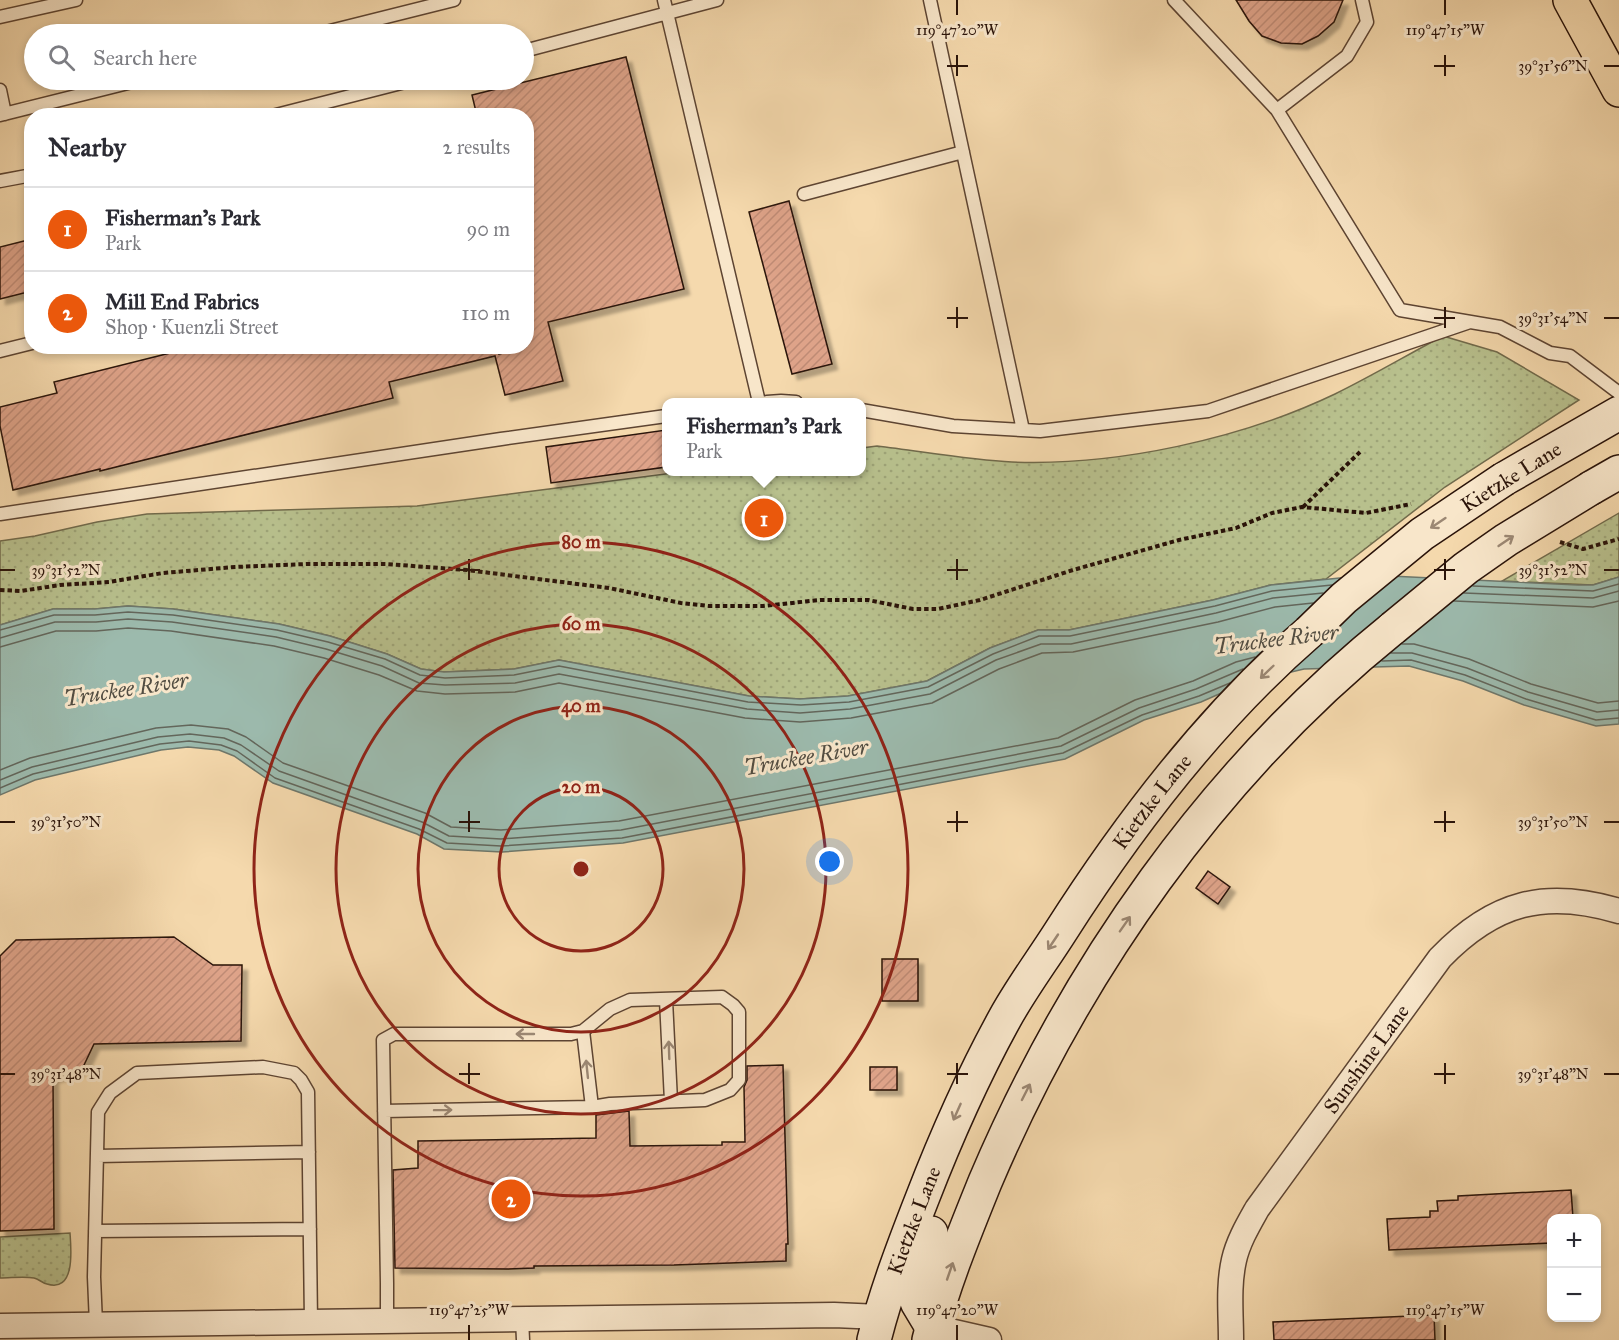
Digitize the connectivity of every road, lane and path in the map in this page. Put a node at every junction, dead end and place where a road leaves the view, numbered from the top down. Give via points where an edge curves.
1 (76, 0) edge
2 (454, 0) edge
3 (664, 0) edge
4 (717, 0) edge
5 (930, 0) edge
6 (1174, 0) edge
7 (1362, 0) edge
8 (1570, 0) edge
9 (668, 15) junction
10 (0, 17) edge
11 (358, 24) edge
12 (534, 48) edge
13 (0, 90) edge
14 (100, 90) edge
15 (374, 90) edge
16 (1619, 90) edge
17 (27, 108) edge
18 (303, 108) edge
19 (24, 109) edge
20 (1277, 110) junction
21 (3, 114) edge
22 (963, 152) junction
23 (24, 177) edge
24 (0, 181) edge
25 (804, 194) dead end
26 (1470, 322) junction
27 (24, 345) edge
28 (0, 351) edge
29 (1619, 393) edge
30 (758, 398) edge
31 (866, 411) edge
32 (1619, 413) edge
33 (662, 417) edge
34 (1023, 430) junction
35 (1360, 452) dead end
36 (1619, 472) edge
37 (1415, 505) dead end
38 (1302, 507) junction
39 (0, 514) edge
40 (1619, 539) edge
41 (1556, 540) dead end
42 (0, 590) edge
43 (1619, 911) edge
44 (666, 999) junction
45 (583, 1031) junction
46 (671, 1101) junction
47 (592, 1107) junction
48 (384, 1111) junction
49 (309, 1152) junction
50 (97, 1156) junction
51 (934, 1166) junction
52 (310, 1229) junction
53 (95, 1231) junction
54 (387, 1321) junction
55 (311, 1322) junction
56 (96, 1324) junction
57 (0, 1326) edge
58 (523, 1330) edge
59 (882, 1332) edge
60 (931, 1333) edge
61 (989, 1340) edge
62 (1231, 1340) edge

1 - 10 lane
2 - 11 lane
3 - 9 lane
4 - 9 lane
5 - 22 lane
6 - 20 lane
7 - 20 lane via 1367,22 1347,56
8 - 16 highway
9 - 12 lane
9 - 30 lane
13 - 21 lane
14 - 17 lane
15 - 18 lane
19 - 21 lane
20 - 26 lane via 1400,310
22 - 25 lane
22 - 34 lane
23 - 24 lane
26 - 29 lane via 1500,327 1550,353 1570,356
26 - 34 lane via 1208,411
27 - 28 lane
31 - 34 lane via 953,426
32 -> 51 main road, Kietzke Lane, bridge via 1504,479 1422,534 1344,598 1236,702 1172,776 1085,892 1031,974 962,1103
33 - 39 lane
35 - 38 path
60 -> 36 main road, bridge via 963,1233 1005,1135 1064,1021 1099,962 1188,838 1240,773 1331,680 1506,540
37 - 38 path via 1366,513
38 - 42 path via 938,609 913,609 868,600 709,606 609,588 386,564 235,567 21,591
40 - 41 path via 1583,549
43 - 62 street, Sunshine Lane via 1577,901 1515,906 1461,936 1440,958 1257,1209 1234,1260
44 - 45 lane via 630,1000
46 -> 44 lane
44 - 46 lane via 722,997 739,1012 739,1080 730,1090 705,1100
47 -> 45 lane
45 -> 48 lane via 394,1034 383,1040
46 - 47 lane
48 -> 47 lane
48 - 54 lane
49 - 50 lane
49 - 50 lane via 308,1092 302,1080 294,1072 262,1067 137,1073 110,1093 98,1112
49 - 52 lane
50 - 53 lane
51 - 59 main road, Kietzke Lane via 903,1246
51 - 60 main road via 942,1180 941,1201 918,1272 916,1302
52 - 53 lane
52 - 55 lane
53 - 56 lane
54 - 55 street
54 - 58 street
55 - 56 street via 286,1327
56 - 57 street
58 - 59 street via 834,1315
60 - 61 street

